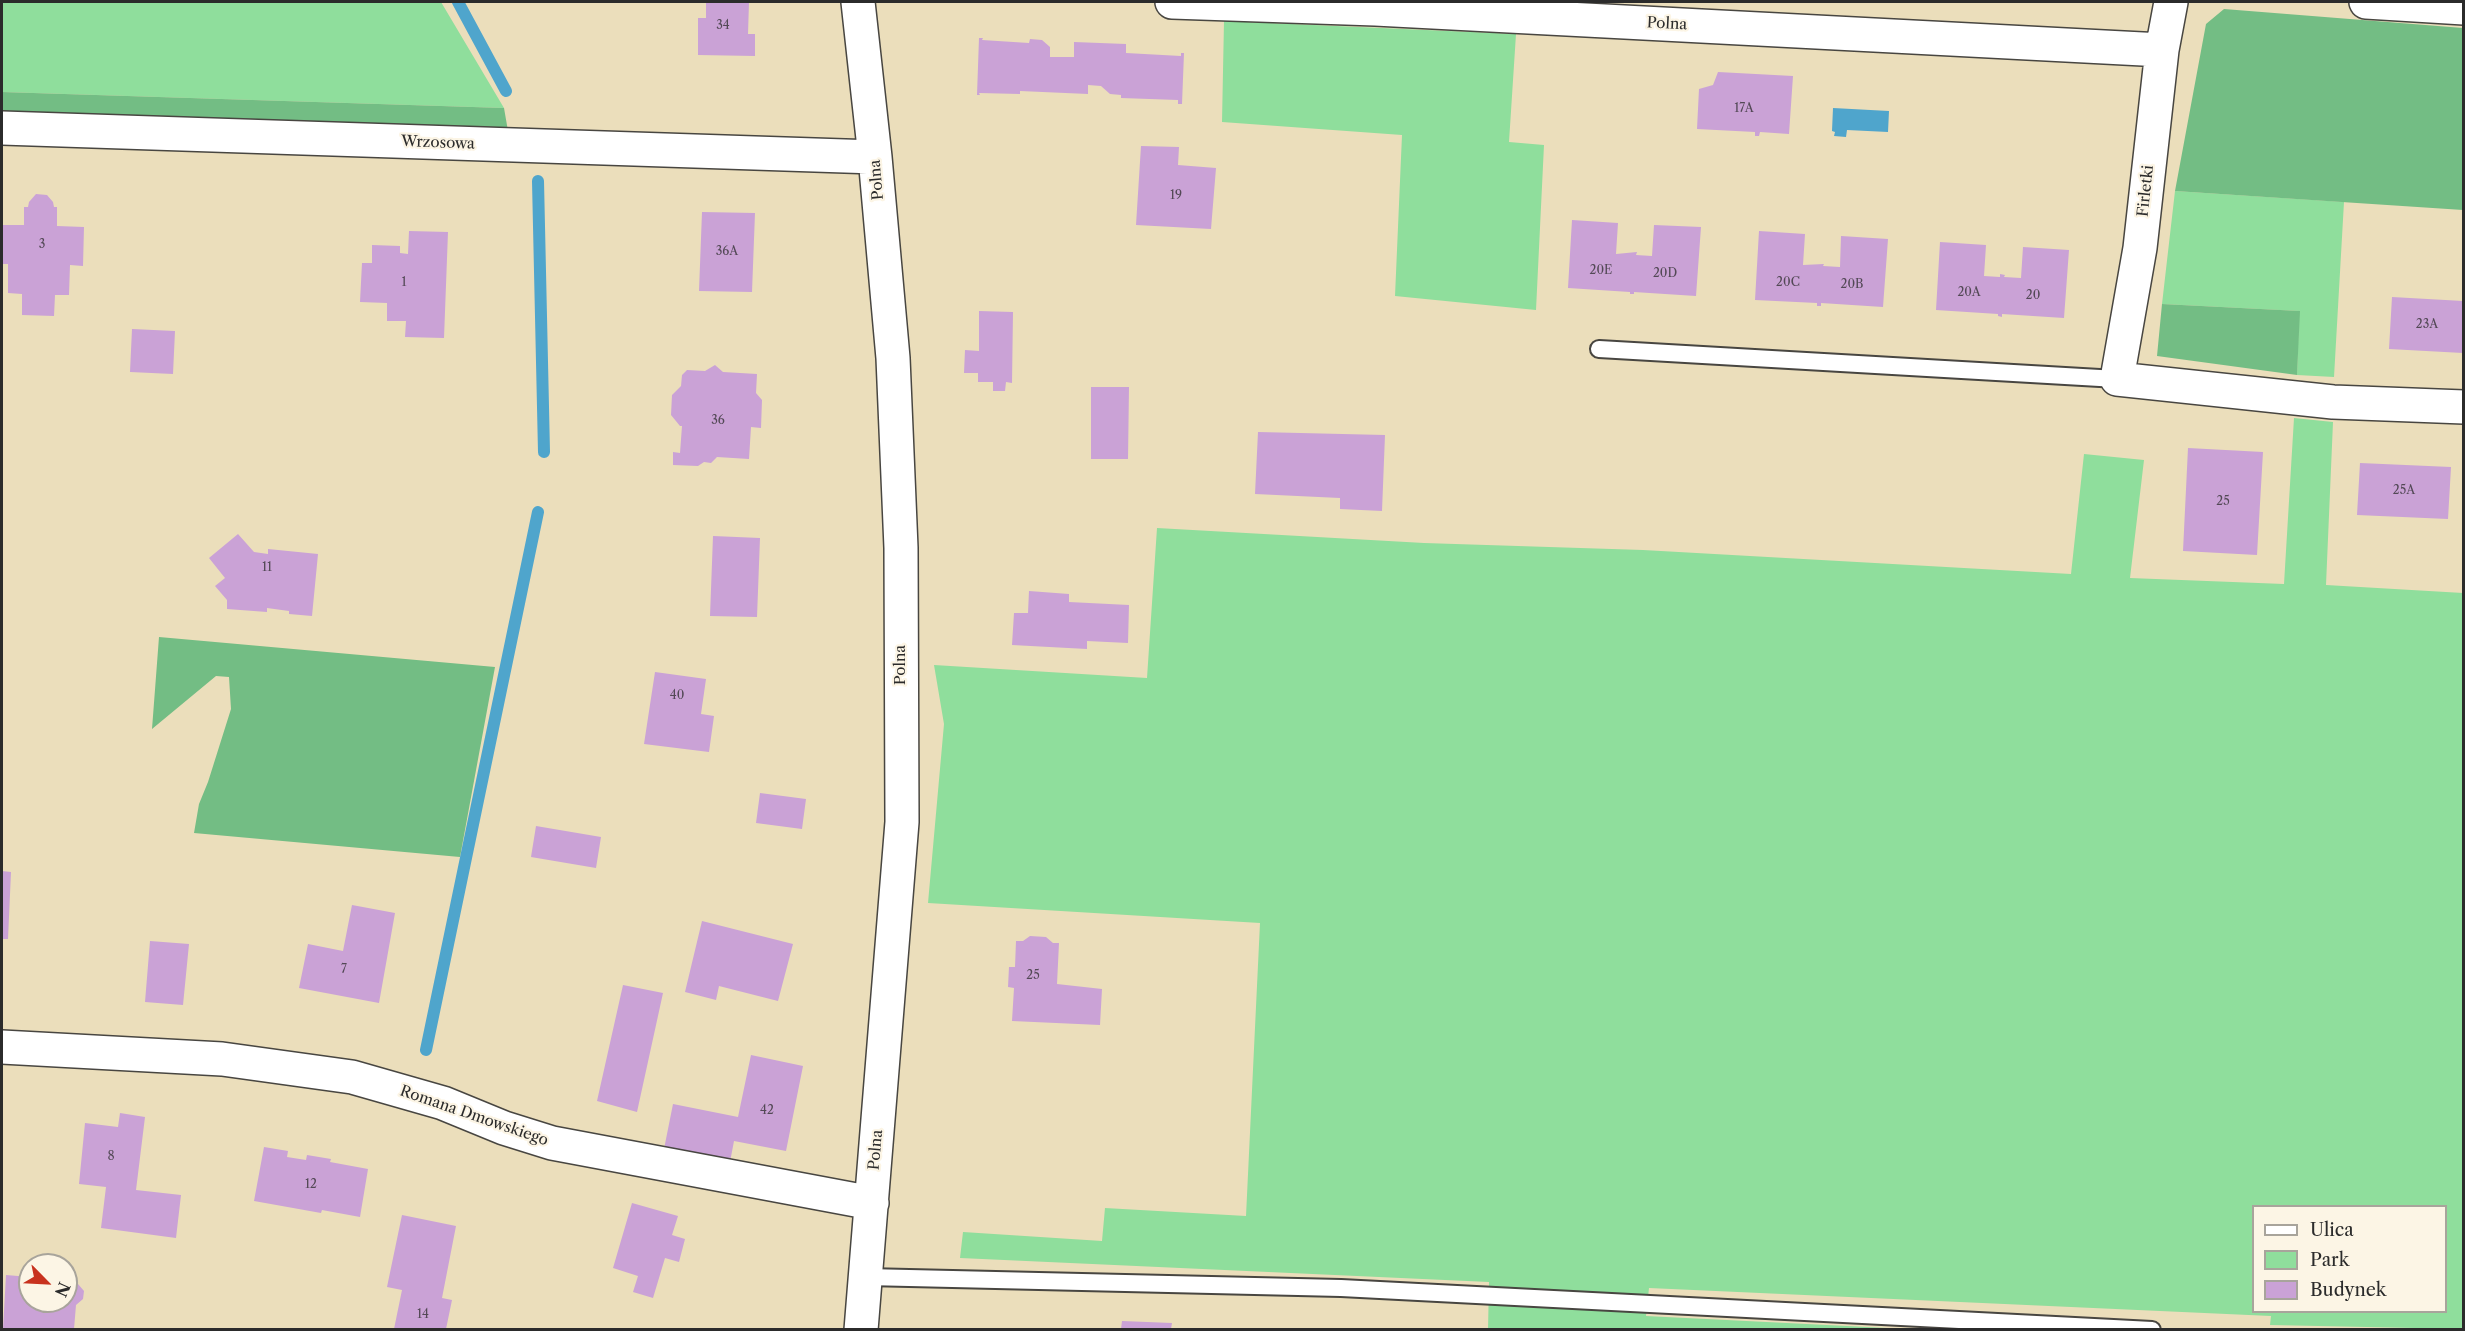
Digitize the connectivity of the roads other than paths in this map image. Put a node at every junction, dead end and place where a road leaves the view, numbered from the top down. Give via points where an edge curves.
1 (858, 2) edge
2 (1172, 2) edge
3 (2171, 2) edge
4 (2366, 2) edge
5 (2463, 8) edge
6 (2162, 50) junction
7 (2, 128) edge
8 (875, 157) junction
9 (1599, 349) dead end
10 (2117, 379) junction
11 (2463, 407) edge
12 (2, 1047) edge
13 (872, 1203) junction
14 (866, 1277) junction
15 (861, 1329) edge
16 (2152, 1329) edge

1 - 8 street, Polna
2 - 6 street, Polna via 1386,9
3 - 6 street, Firletki
4 - 5 street
6 - 10 street, Firletki via 2140,248
7 - 8 street, Wrzosowa
8 - 13 street, Polna via 893,358 901,548 902,822
9 - 10 lane
10 - 11 street via 2333,402
12 - 13 street, Romana Dmowskiego via 222,1059 352,1077 443,1103 552,1143
13 - 14 street, Polna
14 - 15 street, Polna
14 - 16 lane via 1341,1288

